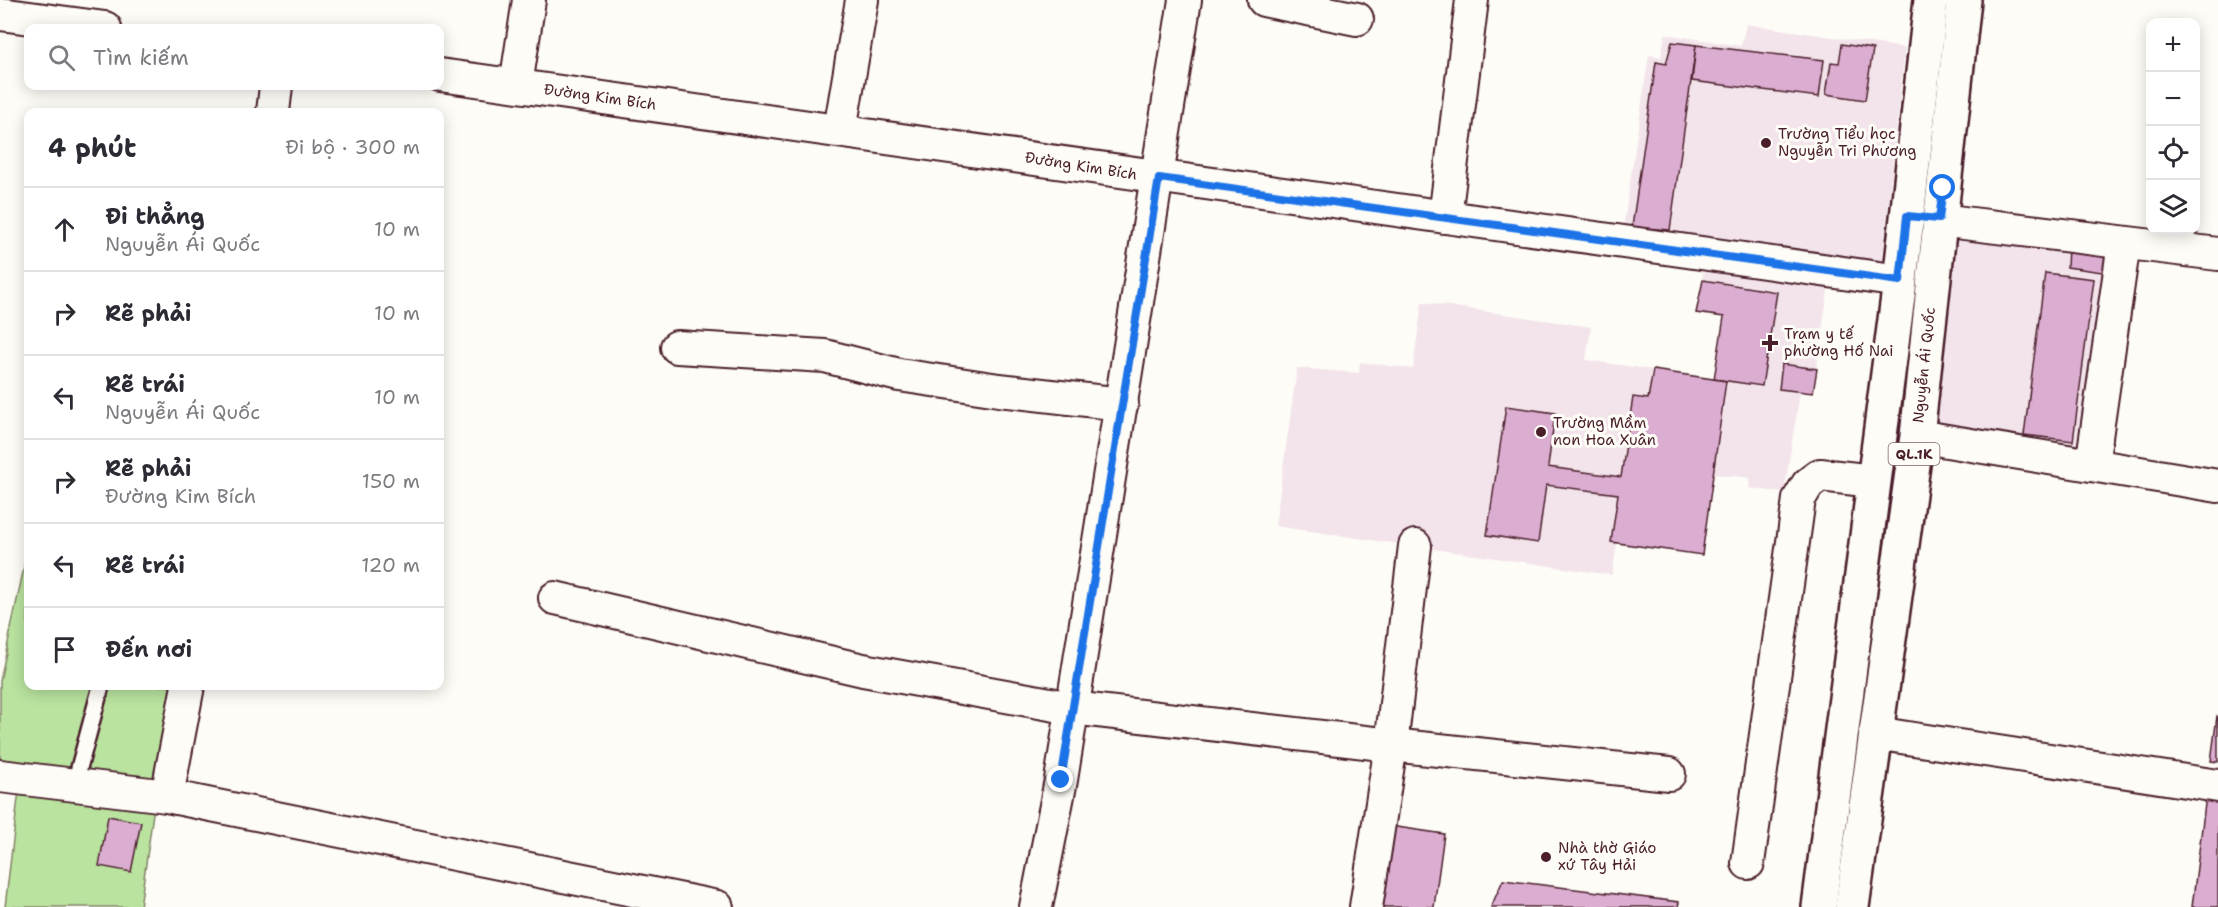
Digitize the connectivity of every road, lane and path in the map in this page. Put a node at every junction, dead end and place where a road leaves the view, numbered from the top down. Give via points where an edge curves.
1 (529, 0) edge
2 (862, 0) edge
3 (1185, 0) edge
4 (1264, 0) edge
5 (1472, 0) edge
6 (1931, 0) edge
7 (1964, 0) edge
8 (0, 14) edge
9 (1357, 19) dead end
10 (75, 24) edge
11 (444, 76) edge
12 (516, 85) junction
13 (276, 90) edge
14 (273, 108) edge
15 (840, 130) junction
16 (1159, 178) junction
17 (1907, 216) junction
18 (1445, 217) junction
19 (1939, 219) junction
20 (2124, 243) junction
21 (2218, 255) edge
22 (1900, 281) junction
23 (1933, 286) junction
24 (677, 347) dead end
25 (1122, 404) junction
26 (1917, 436) junction
27 (2092, 465) junction
28 (1874, 481) junction
29 (2218, 486) edge
30 (1415, 546) dead end
31 (555, 598) dead end
32 (101, 690) edge
33 (187, 690) edge
34 (1072, 708) junction
35 (1875, 733) junction
36 (1391, 745) junction
37 (1669, 774) dead end
38 (0, 776) edge
39 (75, 783) junction
40 (2218, 786) edge
41 (167, 796) junction
42 (1748, 863) dead end
43 (717, 907) edge
44 (1036, 907) edge
45 (1366, 907) edge
46 (1819, 907) edge
47 (1852, 907) edge

1 - 12 street
2 - 15 street
3 - 16 street
4 - 9 street
5 - 18 street
6 - 17 main road, QL.1K
7 - 19 main road, Nguyễn Ái Quốc / QL.1K
8 - 10 street
11 - 12 street, Đường Kim Bích
12 - 15 street, Đường Kim Bích
13 - 14 street
15 - 16 street, Đường Kim Bích
16 - 18 street, Đường Kim Bích
16 - 25 street
17 - 19 main road
17 - 22 main road, QL.1K
18 - 22 street, Đường Kim Bích
19 - 20 street
19 - 23 main road, Nguyễn Ái Quốc / QL.1K
20 - 21 street
20 - 27 street
22 - 23 main road
22 - 28 main road, QL.1K
23 - 26 main road, Nguyễn Ái Quốc / QL.1K
24 - 25 street via 825,356 899,375
25 - 34 street
26 - 27 street
26 - 35 main road, Nguyễn Ái Quốc / QL.1K
27 - 29 street
28 - 42 street via 1820,475 1808,484 1799,500
28 - 46 main road, QL.1K
30 - 36 street
31 - 34 street via 863,670
32 - 39 lane
33 - 41 street
34 - 36 street
34 - 44 street
35 - 40 street
35 - 47 main road, Nguyễn Ái Quốc / QL.1K
36 - 37 street
36 - 45 street
38 - 39 street
39 - 41 street
41 - 43 street

